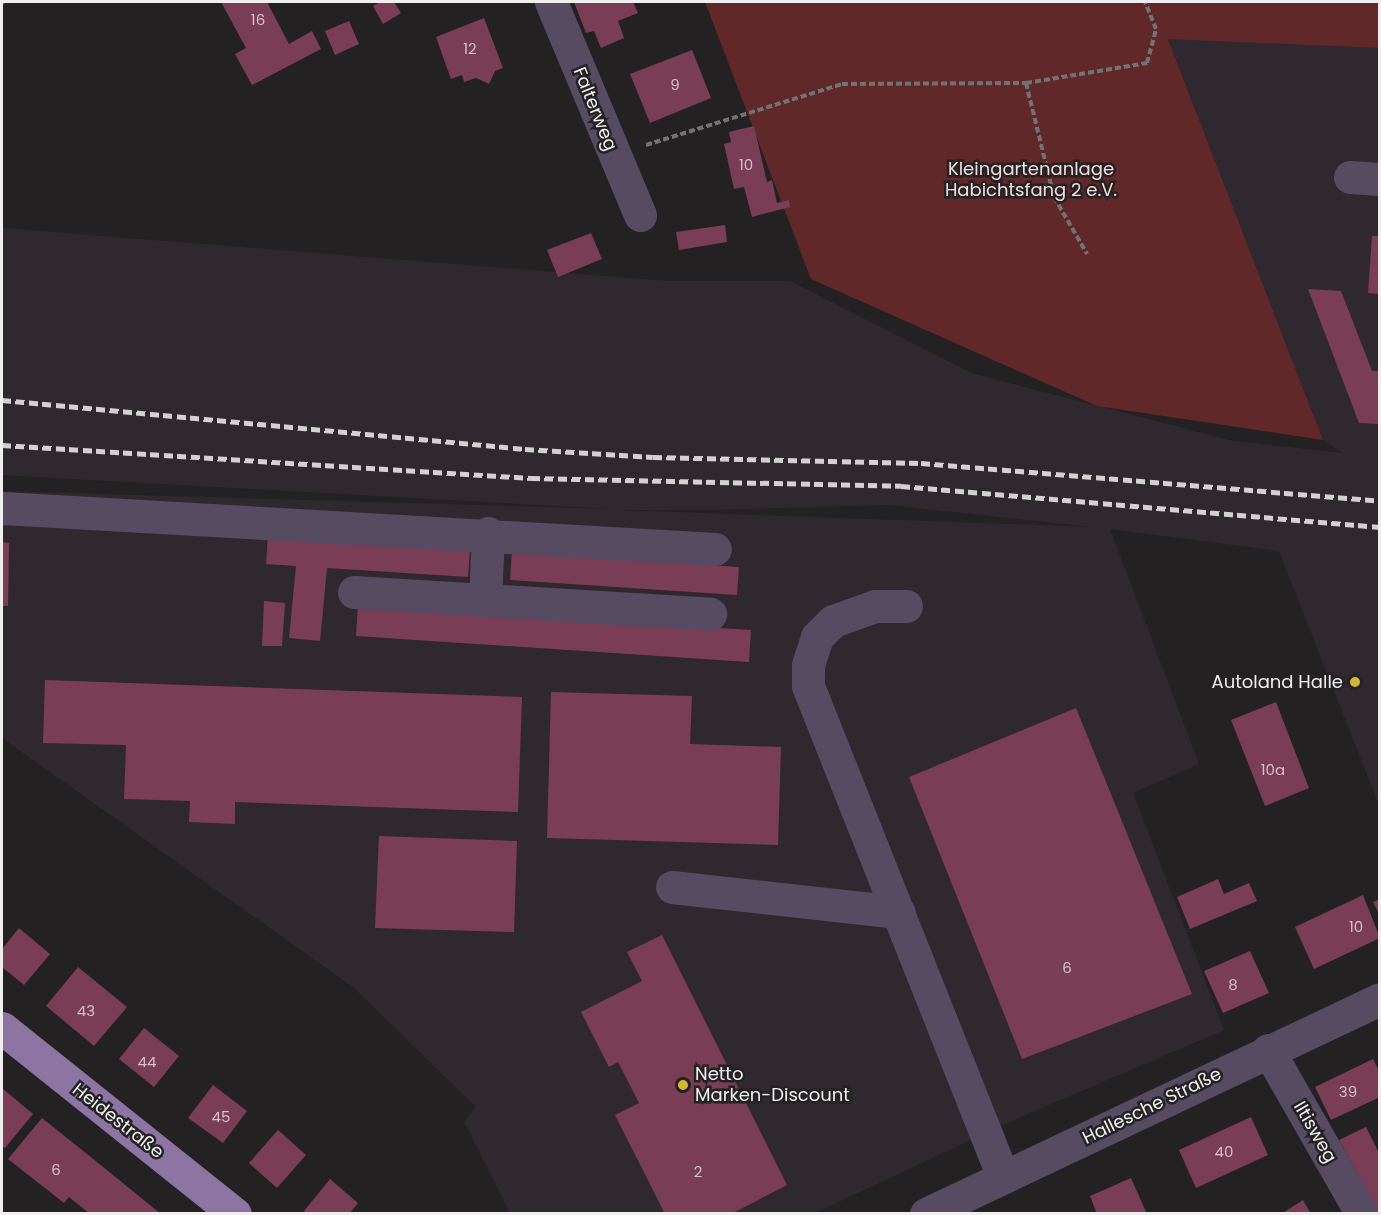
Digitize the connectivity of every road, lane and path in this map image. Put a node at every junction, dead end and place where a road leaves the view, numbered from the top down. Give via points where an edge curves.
1 (551, 2) edge
2 (1145, 2) edge
3 (1026, 83) junction
4 (614, 156) junction
5 (640, 215) dead end
6 (1088, 254) dead end
7 (2, 508) edge
8 (488, 533) junction
9 (715, 549) dead end
10 (354, 592) dead end
11 (485, 600) junction
12 (906, 606) dead end
13 (710, 615) dead end
14 (672, 887) dead end
15 (899, 912) junction
16 (1380, 999) edge
17 (2, 1028) edge
18 (1268, 1050) junction
19 (1003, 1178) junction
20 (235, 1214) edge
21 (926, 1214) edge
22 (1362, 1214) edge

1 - 4 street, Falterweg
2 - 3 path via 1156,29 1147,63
3 - 4 path via 842,84
3 - 6 path via 1054,197
4 - 5 street, Falterweg
7 - 8 street
8 - 9 street
8 - 11 street
10 - 11 street
11 - 13 street
12 - 15 street via 875,606 833,621 817,636 808,664 808,686
14 - 15 street
15 - 19 street
16 - 18 street, Hallesche Straße
17 - 20 main road, Heidestraße
18 - 19 street, Hallesche Straße
18 - 22 street, Iltisweg
19 - 21 street, Hallesche Straße

